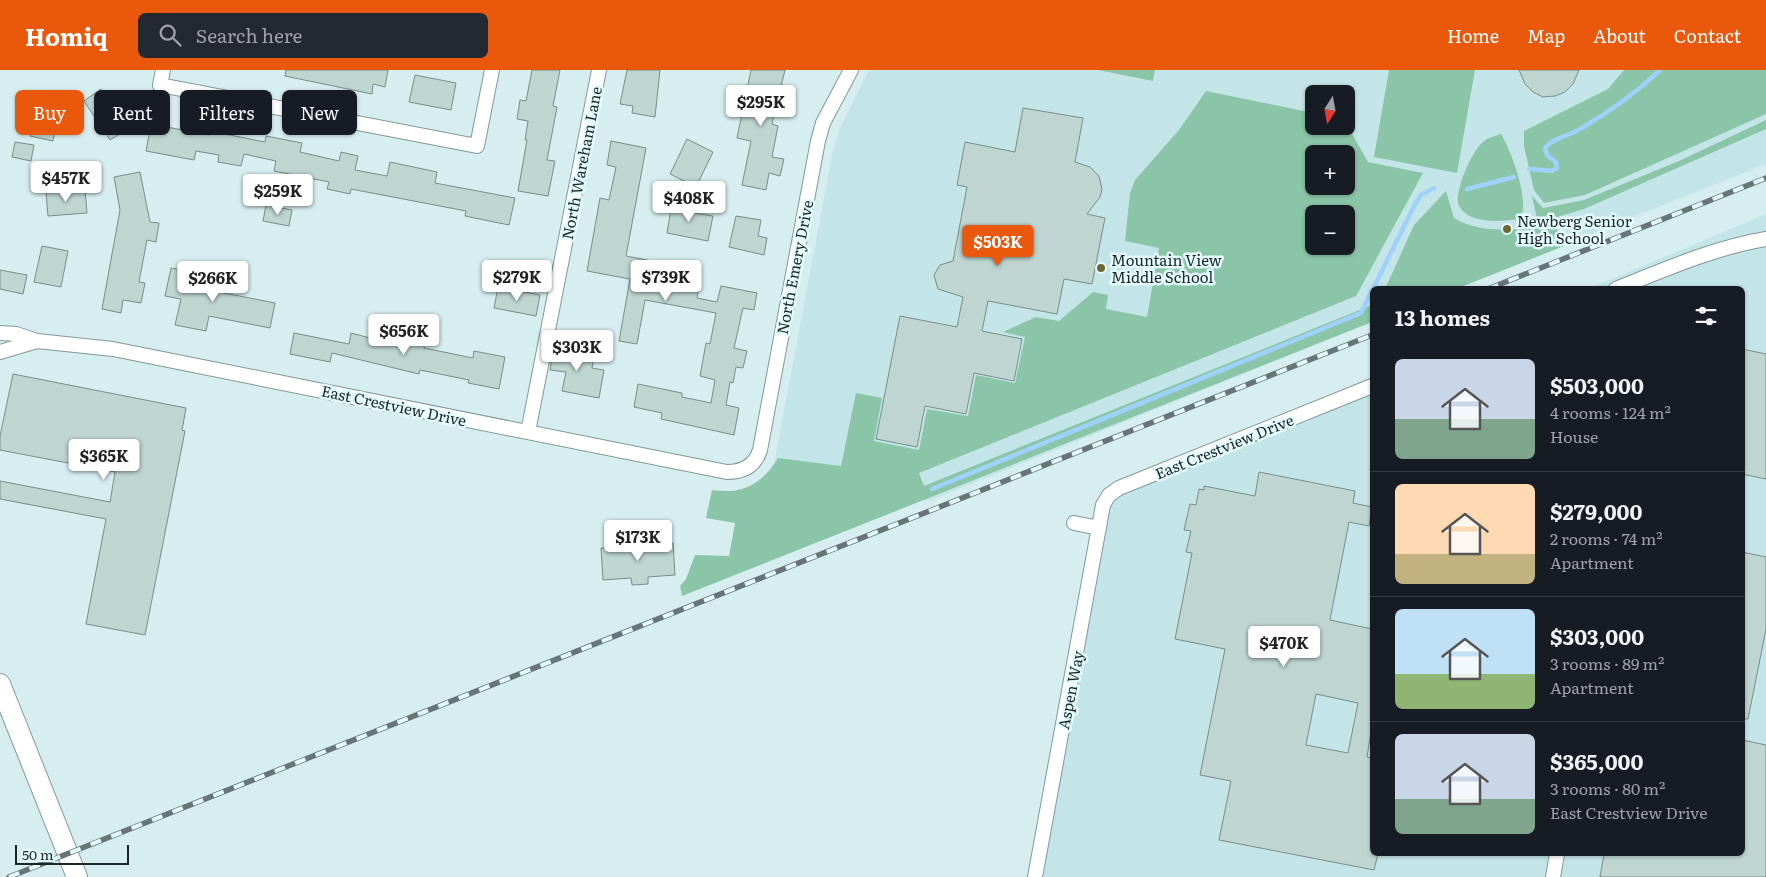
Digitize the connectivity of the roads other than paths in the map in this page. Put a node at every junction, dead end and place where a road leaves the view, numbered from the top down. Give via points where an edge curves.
1 (163, 70) edge
2 (492, 70) edge
3 (599, 70) edge
4 (851, 70) edge
5 (1766, 240) edge
6 (1624, 286) edge
7 (0, 333) edge
8 (38, 341) junction
9 (0, 352) edge
10 (1370, 387) edge
11 (528, 432) junction
12 (749, 467) joint
13 (1074, 523) dead end
14 (1099, 528) junction
15 (0, 684) edge
16 (1557, 856) edge
17 (77, 877) edge
18 (1035, 877) edge
19 (1553, 877) edge

1 - 2 street via 160,85 477,146
3 - 11 street, North Wareham Lane
4 - 12 street, North Emery Drive via 818,141 760,450
5 - 6 street via 1733,245
7 - 8 street, East Crestview Drive
8 - 9 street, East Crestview Drive
8 - 11 street, East Crestview Drive via 123,350
10 - 14 street, East Crestview Drive via 1119,488 1103,505
11 - 12 street, East Crestview Drive via 727,472
13 - 14 street
14 - 18 street, Aspen Way
15 - 17 main road
16 - 19 street

